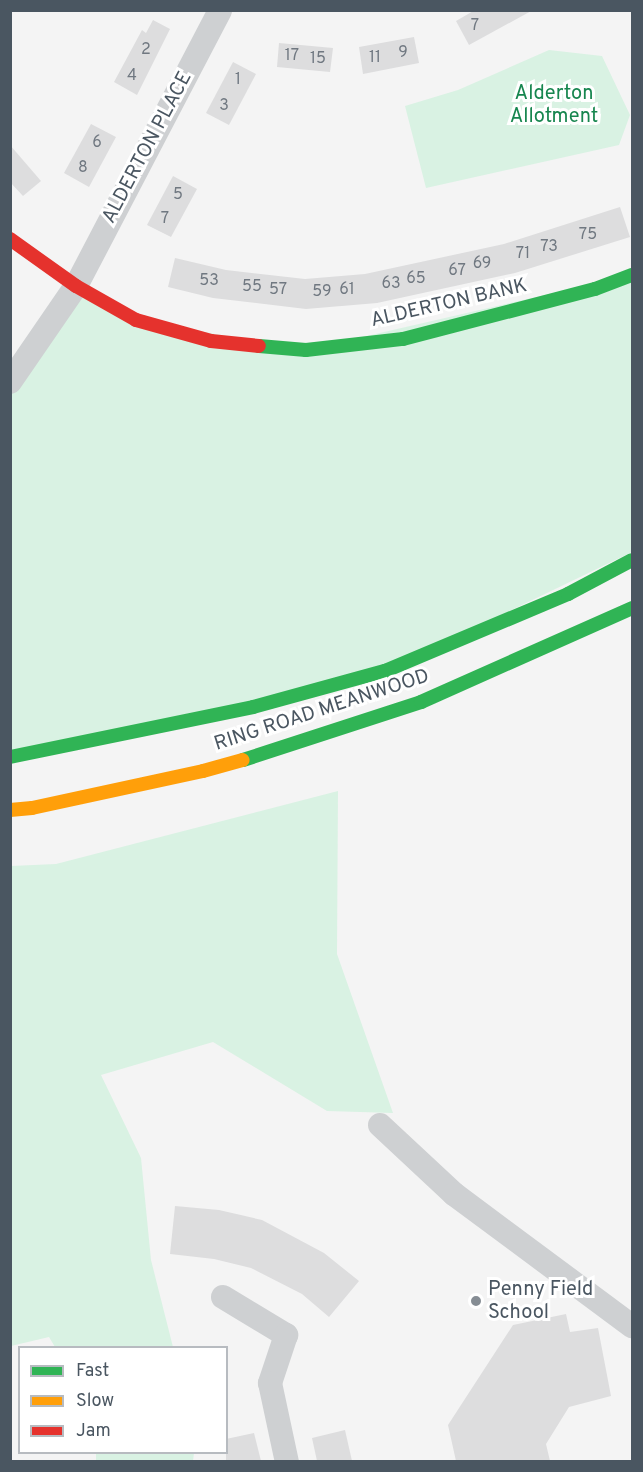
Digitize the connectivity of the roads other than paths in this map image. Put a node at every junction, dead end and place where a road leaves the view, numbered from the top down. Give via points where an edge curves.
1 (220, 10) edge
2 (10, 239) edge
3 (633, 275) edge
4 (76, 286) junction
5 (10, 382) edge
6 (633, 560) edge
7 (633, 608) edge
8 (10, 757) edge
9 (10, 810) edge
10 (380, 1125) dead end
11 (223, 1296) dead end
12 (633, 1326) edge
13 (287, 1461) edge

1 - 4 street, ALDERTON PLACE
2 - 4 main road, ALDERTON BANK
3 - 4 main road, ALDERTON BANK via 595,289 403,339 306,350 211,341 136,320
4 - 5 street, ALDERTON PLACE
6 - 8 main road, RING ROAD MEANWOOD via 568,594 385,670 253,708
7 - 9 main road, RING ROAD MEANWOOD via 421,702 313,739 203,771
10 - 12 street via 454,1194
11 - 13 street via 286,1335 270,1383

